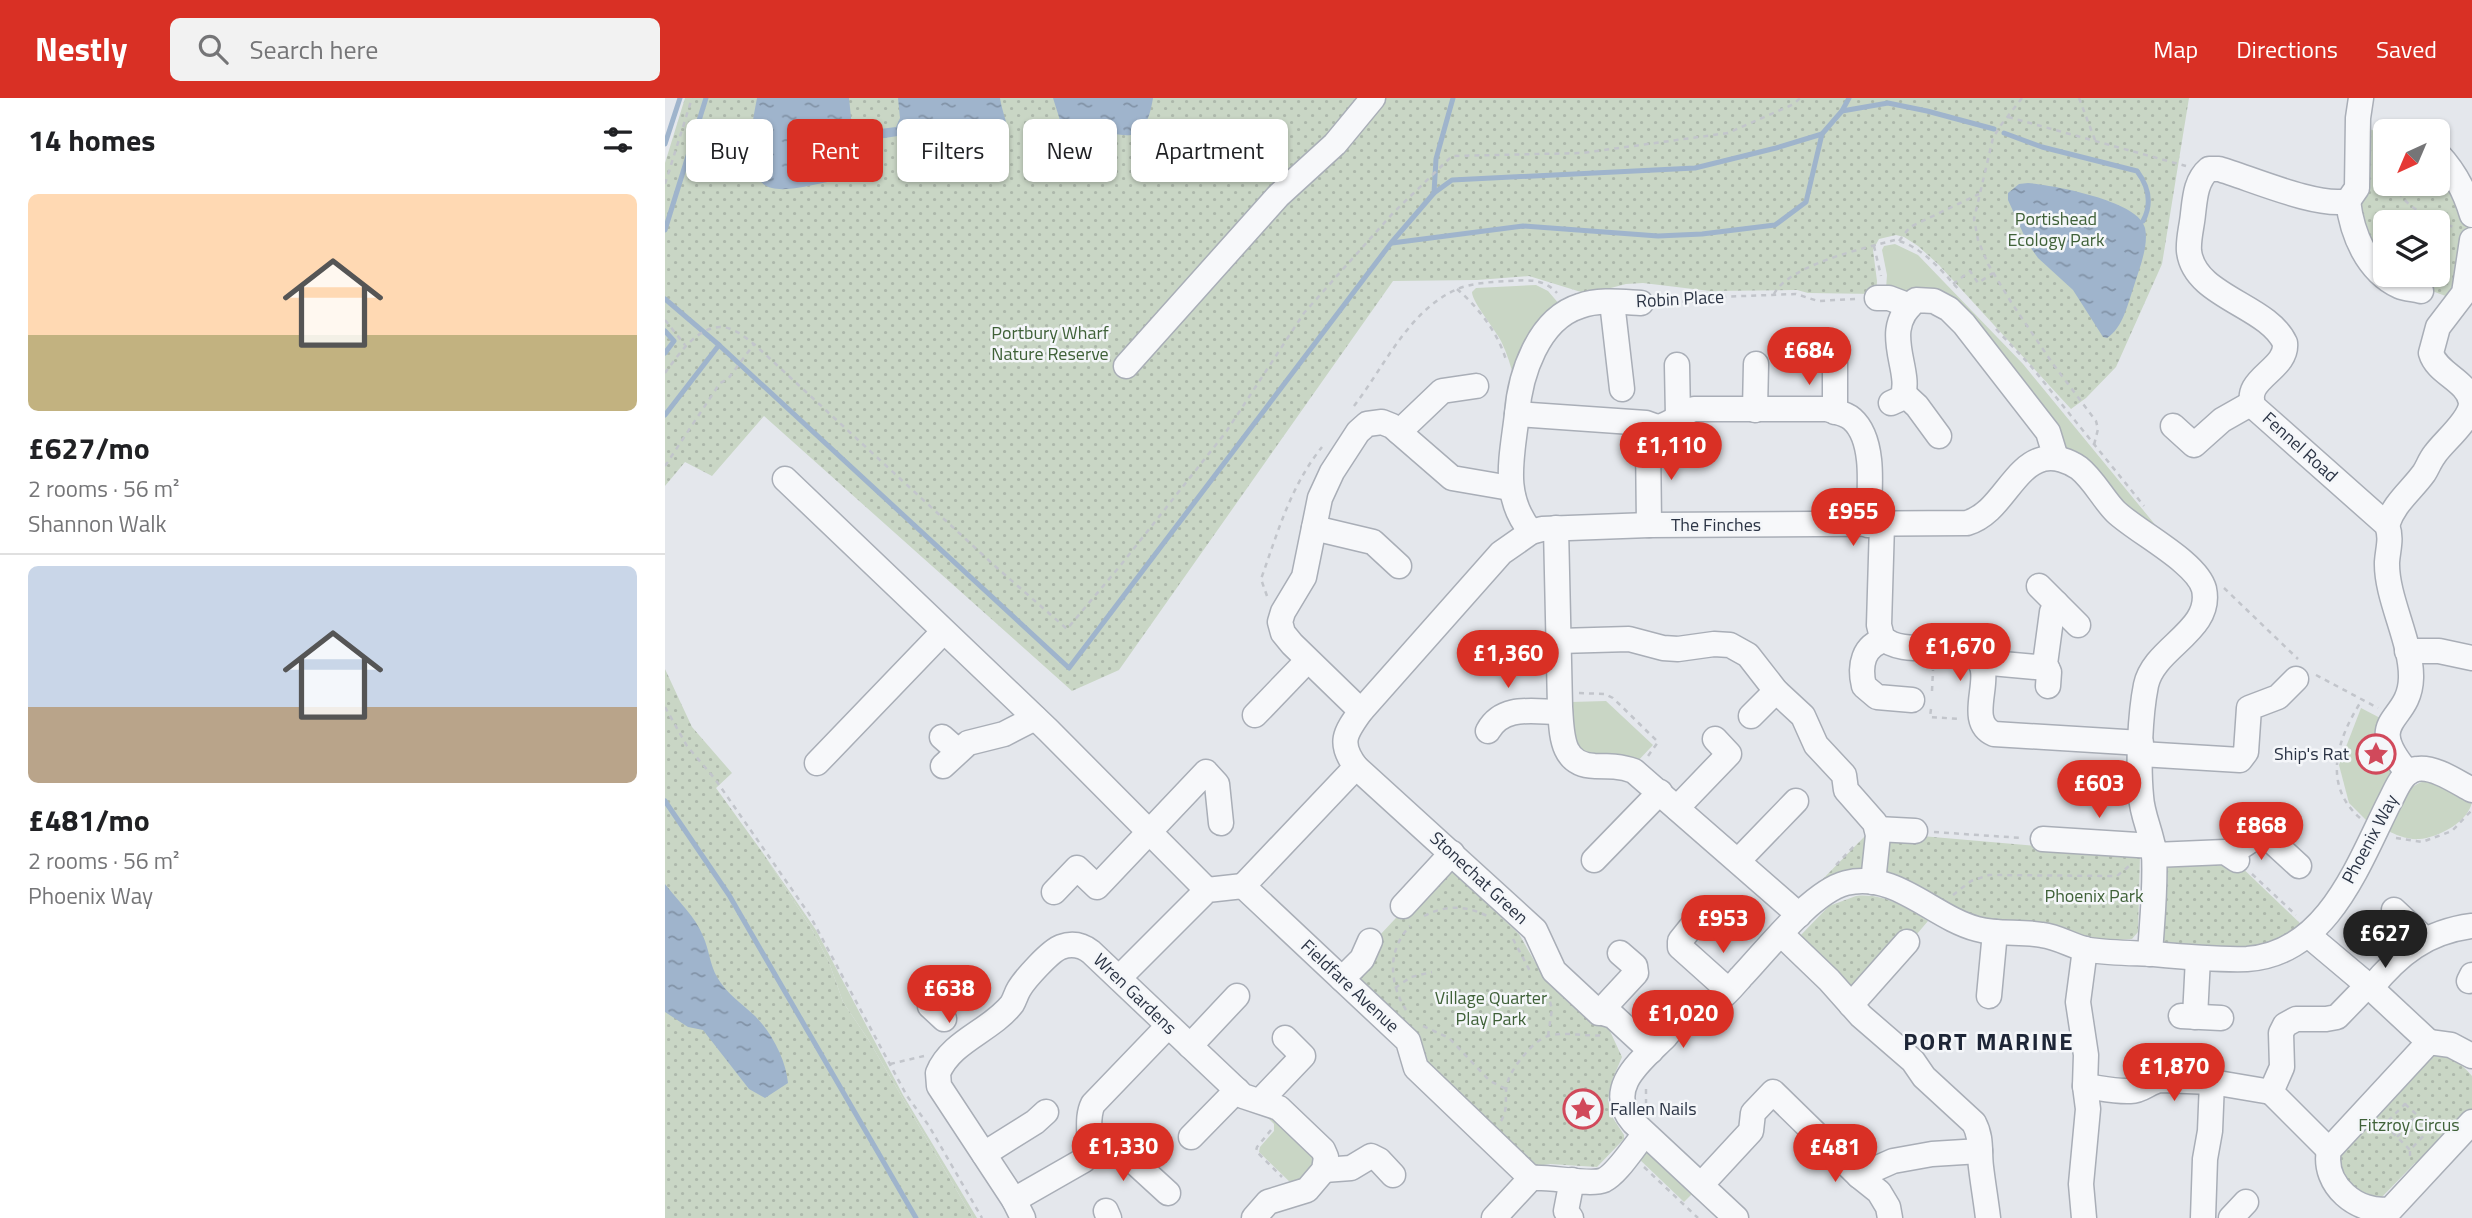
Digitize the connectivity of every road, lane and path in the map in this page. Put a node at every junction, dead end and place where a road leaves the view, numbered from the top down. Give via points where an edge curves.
1 (692, 98) edge
2 (1373, 98) edge
3 (1800, 98) edge
4 (2022, 98) edge
5 (2079, 98) edge
6 (2361, 98) edge
7 (2008, 117) junction
8 (2095, 140) junction
9 (2450, 169) edge
10 (2206, 171) junction
11 (665, 184) edge
12 (1980, 194) junction
13 (2401, 196) edge
14 (2348, 201) junction
15 (2472, 215) edge
16 (1899, 241) dead end
17 (2472, 241) edge
18 (1874, 246) dead end
19 (1994, 272) junction
20 (1953, 284) dead end
21 (1457, 289) dead end
22 (2421, 291) dead end
23 (1880, 297) junction
24 (1612, 302) junction
25 (1641, 303) joint
26 (1910, 306) junction
27 (665, 320) edge
28 (754, 344) junction
29 (685, 345) junction
30 (1835, 362) dead end
31 (1507, 363) dead end
32 (1756, 364) dead end
33 (1677, 365) dead end
34 (1126, 366) dead end
35 (665, 373) edge
36 (1476, 386) dead end
37 (1622, 388) dead end
38 (2252, 403) junction
39 (1755, 410) junction
40 (1836, 412) junction
41 (1517, 414) junction
42 (1668, 421) junction
43 (2173, 426) dead end
44 (1399, 432) junction
45 (1939, 436) dead end
46 (2094, 445) dead end
47 (2056, 458) junction
48 (665, 466) edge
49 (785, 480) dead end
50 (1510, 488) junction
51 (1649, 525) junction
52 (1875, 525) junction
53 (2387, 525) junction
54 (1314, 528) junction
55 (1556, 528) junction
56 (1531, 532) junction
57 (1399, 566) dead end
58 (2078, 625) dead end
59 (943, 632) junction
60 (1885, 640) junction
61 (1559, 641) junction
62 (1935, 649) junction
63 (2407, 651) junction
64 (2472, 658) edge
65 (1307, 660) junction
66 (1980, 662) junction
67 (2296, 679) dead end
68 (1776, 691) junction
69 (1912, 700) dead end
70 (1560, 702) junction
71 (665, 707) edge
72 (1361, 711) junction
73 (1255, 715) dead end
74 (1752, 716) dead end
75 (1035, 718) junction
76 (1981, 721) junction
77 (1488, 731) dead end
78 (1715, 739) dead end
79 (2141, 748) junction
80 (948, 751) dead end
81 (817, 763) dead end
82 (1356, 766) junction
83 (1634, 771) junction
84 (2408, 773) junction
85 (2472, 790) edge
86 (1669, 800) junction
87 (1796, 801) dead end
88 (1221, 823) dead end
89 (1877, 828) junction
90 (1916, 831) joint
91 (1149, 833) junction
92 (2043, 839) joint
93 (2148, 849) junction
94 (1452, 853) junction
95 (2233, 856) junction
96 (1594, 860) dead end
97 (1738, 862) junction
98 (2299, 866) dead end
99 (1828, 872) dead end
100 (1873, 882) junction
101 (1243, 886) junction
102 (1207, 890) junction
103 (1054, 892) dead end
104 (1403, 906) dead end
105 (2394, 910) dead end
106 (1939, 911) junction
107 (1800, 915) junction
108 (1696, 921) dead end
109 (1496, 922) dead end
110 (2472, 926) edge
111 (1995, 932) junction
112 (2310, 933) junction
113 (1781, 934) junction
114 (2425, 939) junction
115 (1513, 940) dead end
116 (1370, 941) dead end
117 (1907, 942) dead end
118 (2085, 949) junction
119 (1620, 953) dead end
120 (2150, 954) junction
121 (2198, 958) junction
122 (1432, 972) dead end
123 (1534, 976) dead end
124 (1119, 978) junction
125 (1342, 979) junction
126 (2369, 987) junction
127 (1395, 988) junction
128 (1728, 990) junction
129 (1548, 993) dead end
130 (1236, 996) dead end
131 (1994, 997) dead end
132 (1851, 1005) junction
133 (1406, 1010) dead end
134 (1599, 1013) junction
135 (2221, 1018) dead end
136 (1422, 1025) dead end
137 (1168, 1026) junction
138 (1625, 1027) junction
139 (1548, 1036) junction
140 (1285, 1038) dead end
141 (2429, 1042) junction
142 (1190, 1046) junction
143 (1648, 1054) junction
144 (2472, 1056) edge
145 (2213, 1082) junction
146 (2085, 1086) junction
147 (1506, 1089) junction
148 (1237, 1090) junction
149 (2271, 1092) junction
150 (1260, 1101) junction
151 (2405, 1104) dead end
152 (1046, 1112) dead end
153 (2417, 1115) junction
154 (2472, 1122) edge
155 (1269, 1125) dead end
156 (2384, 1125) dead end
157 (2431, 1128) dead end
158 (1645, 1134) junction
159 (1488, 1137) junction
160 (2397, 1137) junction
161 (1193, 1139) dead end
162 (1090, 1146) junction
163 (2329, 1150) junction
164 (2410, 1150) dead end
165 (1980, 1152) junction
166 (1628, 1153) junction
167 (984, 1154) junction
168 (1324, 1170) junction
169 (1394, 1175) dead end
170 (1859, 1175) junction
171 (1531, 1178) junction
172 (1572, 1180) junction
173 (1701, 1185) junction
174 (1168, 1194) dead end
175 (1299, 1194) junction
176 (1019, 1209) edge
177 (2396, 1213) edge
178 (982, 1218) edge
179 (1254, 1218) edge
180 (1494, 1218) edge
181 (1571, 1218) edge
182 (1697, 1218) edge
183 (1736, 1218) edge
184 (1890, 1218) edge
185 (1988, 1218) edge
186 (2084, 1218) edge
187 (2203, 1218) edge

1 - 11 path
2 - 34 street
3 - 28 path via 1728,133 1582,153 1452,156 1393,213 1304,313 1226,432 1066,629
4 - 7 path
5 - 8 path
6 - 14 street via 2357,188
7 - 8 path
7 - 12 path via 1993,138
8 - 10 path
9 - 15 street via 2465,191
10 - 14 street via 2219,169 2281,190
10 - 38 street, Fennel Road via 2195,195 2189,249 2193,263 2207,281 2273,326 2285,342 2283,357 2253,390
12 - 16 path via 1910,227
12 - 19 path via 1974,219 1980,246
13 - 17 path via 2416,211 2464,232
14 - 22 street via 2355,233 2369,259 2401,287
17 - 53 street via 2464,293 2438,327 2431,352 2468,396 2470,410 2395,507
18 - 23 path via 1884,290
19 - 20 path via 1978,283 1970,271
19 - 46 path via 2034,337 2096,421
21 - 31 path via 1482,315
23 - 25 path, Robin Place via 1818,301 1799,294 1774,294
23 - 26 street
24 - 25 street, Robin Place
24 - 37 street
24 - 41 street, Robin Place via 1583,304 1546,332 1527,368
26 - 45 street via 1897,342 1905,384 1897,399 1917,406
26 - 47 street via 1916,300 1934,301 1964,324 2048,432
27 - 29 path
28 - 29 path via 720,326
28 - 48 path via 720,383
29 - 35 path
30 - 40 street
32 - 39 street
33 - 42 street
36 - 44 street via 1442,391
38 - 43 street via 2222,420 2194,445
38 - 53 street, Fennel Road
39 - 40 street
39 - 42 street via 1694,409
40 - 52 street via 1852,419 1864,434
41 - 42 street
41 - 50 street, Robin Place
42 - 51 street via 1648,438
44 - 50 street via 1452,478
44 - 54 street via 1382,422 1367,424 1358,432 1325,485
47 - 52 street, The Finches via 2043,459 2025,470 1975,521
47 - 79 street via 2079,468 2118,514 2195,573 2204,588 2203,612 2150,672
49 - 59 street
50 - 56 street, Robin Place via 1518,513
51 - 52 street, The Finches
51 - 55 street, The Finches
52 - 60 street via 1879,625
53 - 63 street via 2388,571
54 - 57 street via 1373,542
54 - 65 street via 1304,577 1280,622 1283,633
55 - 56 street, The Finches
55 - 61 street
56 - 72 street, The Finches via 1501,553
58 - 66 street via 2047,594 2052,612 2045,664 2048,677
59 - 75 street
59 - 81 street
60 - 62 street via 1896,646
60 - 69 street via 1872,645 1863,657 1864,686 1877,697
61 - 68 street via 1629,639 1678,649 1730,645 1753,658
61 - 70 street
62 - 66 street via 1968,652
62 - 76 path via 1930,717
63 - 64 street
63 - 84 street via 2410,685 2389,723 2388,734 2392,751
65 - 72 street
65 - 73 street
66 - 76 street
67 - 79 street via 2278,697 2249,708 2246,752 2240,760
68 - 74 street
68 - 89 street via 1807,722 1816,745 1844,775 1846,790
70 - 77 street via 1508,713 1497,718
70 - 83 street via 1565,748 1575,761
70 - 83 path via 1610,696 1657,740 1658,745
71 - 178 path via 687,746 809,914 907,1096
72 - 82 street, The Finches via 1346,731 1345,742
75 - 80 street via 1004,734
75 - 91 street
76 - 79 street via 1994,734
78 - 86 street via 1729,754
79 - 93 street via 2140,795
82 - 94 street, Stonechat Green
82 - 101 street
83 - 86 street
84 - 85 street via 2420,768 2432,771
84 - 112 street, Phoenix Way via 2341,894
86 - 96 street
86 - 97 street
87 - 97 street
88 - 91 street via 1217,784 1206,772
89 - 90 street
89 - 99 path
89 - 100 street
90 - 92 path
91 - 102 street
91 - 103 street via 1109,888 1097,887 1077,868
92 - 93 street
93 - 95 street
93 - 106 path via 2137,852 2117,876 1979,877
93 - 120 street
94 - 104 street
94 - 134 street, Stonechat Green via 1535,930 1554,971
95 - 98 street via 2271,827
95 - 112 path
97 - 107 street
100 - 106 street, Phoenix Way
100 - 107 street, Phoenix Way via 1836,887
101 - 102 street
101 - 125 street, Fieldfare Avenue
102 - 124 street
105 - 114 street
106 - 111 street, Phoenix Way via 1966,926
107 - 113 street, Phoenix Way
108 - 128 street via 1680,947
109 - 127 path via 1462,907 1426,914 1407,930 1395,952
110 - 114 street
111 - 118 street, Phoenix Way via 2051,936
111 - 131 street
112 - 121 street, Phoenix Way via 2295,945 2266,956
112 - 126 street
113 - 128 street, Phoenix Way
113 - 132 street
114 - 126 street via 2399,956
115 - 123 path
116 - 125 street via 1362,959
117 - 132 street
118 - 120 street, Phoenix Way
118 - 146 street via 2078,1007 2085,1042
119 - 134 street via 1635,966 1636,973
120 - 121 street, Phoenix Way
121 - 135 street via 2188,1017
122 - 127 path via 1411,977
124 - 137 street, Wren Gardens
124 - 167 street, Wren Gardens via 1087,949 1061,947 1023,984 995,1021 949,1024 938,1081
125 - 159 street, Fieldfare Avenue via 1408,1041 1416,1068
126 - 141 street
126 - 149 street via 2337,1017 2296,1019 2283,1028 2282,1067
127 - 133 path
128 - 143 street, Phoenix Way via 1716,1002 1685,1016
129 - 139 path via 1552,1009
130 - 142 street
132 - 165 street via 1974,1124
134 - 138 street, Stonechat Green via 1613,1016
136 - 147 path via 1449,1038 1490,1081
137 - 142 street, Wren Gardens
137 - 162 street via 1093,1104
138 - 139 path via 1598,1035
138 - 143 street, Stonechat Green
139 - 147 path via 1516,1064
140 - 150 street via 1303,1056
141 - 144 street via 2451,1045
141 - 163 street
142 - 148 street, Wren Gardens
143 - 158 path
143 - 158 street, Phoenix Way via 1626,1080 1622,1100 1628,1116
145 - 146 street via 2155,1080 2131,1091
145 - 149 street
145 - 187 street
146 - 186 street
147 - 159 path via 1505,1114
148 - 150 street, Wren Gardens
148 - 161 street
149 - 163 street
150 - 168 street, Wren Gardens via 1279,1108 1318,1145 1326,1157
151 - 153 path
152 - 167 street
153 - 157 path
153 - 160 path
154 - 177 street
155 - 175 path via 1271,1133 1256,1151
156 - 160 path
158 - 166 street
158 - 173 street, Phoenix Way
159 - 171 street, Fieldfare Avenue
160 - 164 path
162 - 174 street via 1121,1150
162 - 176 street via 1080,1163
163 - 177 street via 2331,1174 2348,1197 2369,1209
165 - 170 street via 1893,1161
165 - 185 street
166 - 172 street via 1606,1179
166 - 182 path
167 - 176 street, Wren Gardens
168 - 169 street via 1351,1168 1371,1156
168 - 175 street
170 - 173 street via 1773,1092 1753,1114 1751,1131
170 - 184 street via 1883,1196
171 - 172 street
171 - 180 street
172 - 181 street via 1566,1210
173 - 183 street, Phoenix Way
175 - 179 street via 1268,1202

